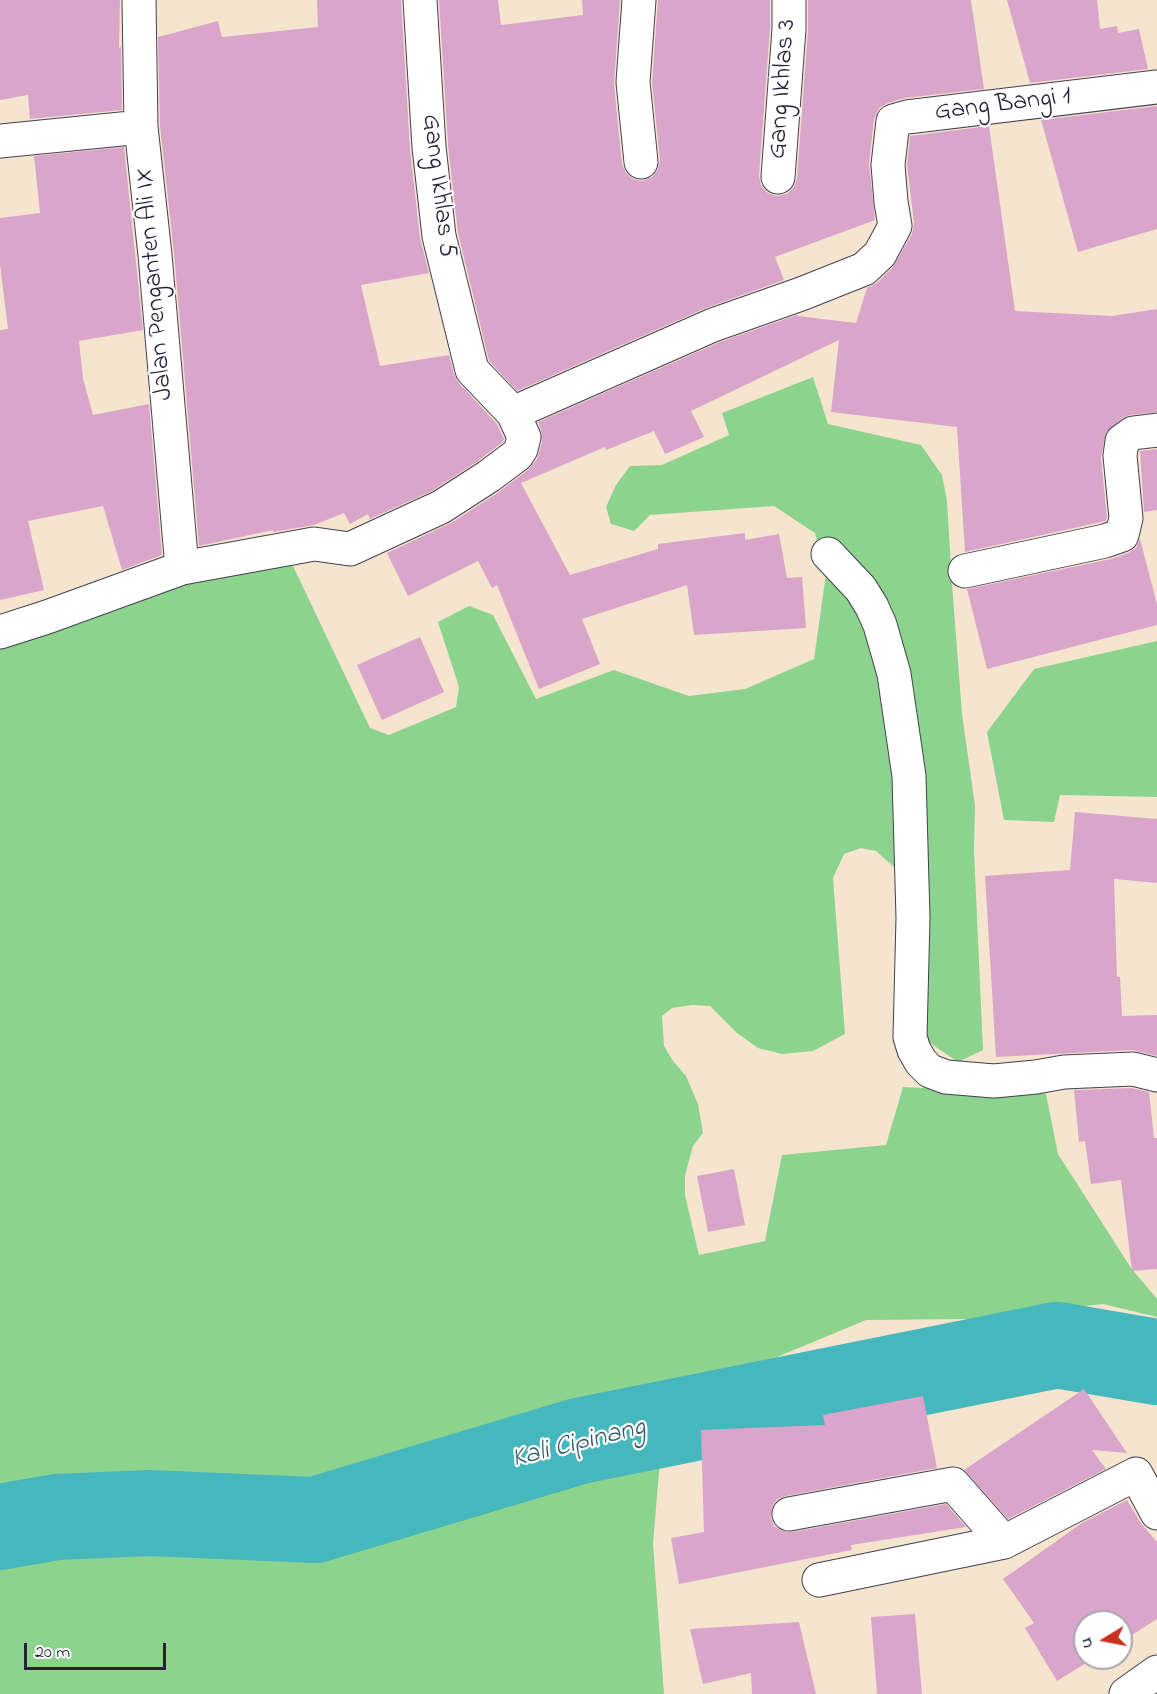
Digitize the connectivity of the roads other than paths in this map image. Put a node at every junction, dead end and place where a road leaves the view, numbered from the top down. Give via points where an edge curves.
1 (139, 0) edge
2 (420, 0) edge
3 (639, 0) edge
4 (789, 0) edge
5 (1157, 87) edge
6 (141, 127) junction
7 (0, 141) edge
8 (641, 162) dead end
9 (778, 177) dead end
10 (513, 414) junction
11 (1157, 430) edge
12 (828, 554) dead end
13 (182, 568) junction
14 (965, 571) dead end
15 (0, 632) edge
16 (1157, 1075) edge
17 (1157, 1513) edge
18 (789, 1514) dead end
19 (1004, 1542) junction
20 (819, 1580) dead end
21 (1157, 1672) edge
22 (1126, 1694) edge

1 - 6 street, Jalan Penganten Ali IX
2 - 10 street, Gang Ikhlas 5 via 438,225 472,369
3 - 8 street via 633,82
4 - 9 street, Gang Ikhlas 3
5 - 10 street, Gang Bangi 1 via 893,121 888,165 895,226 880,254 864,269 713,326
6 - 7 street
6 - 13 street, Jalan Penganten Ali IX
10 - 13 street via 524,437 517,455 431,512 350,549 314,544
11 - 14 street via 1133,433 1122,441 1126,518 1122,535
12 - 16 street via 861,589 872,607 894,674 909,776 913,918 910,1037 921,1062 930,1071 946,1077 994,1081 1133,1069
13 - 15 street
17 - 19 street via 1136,1474
18 - 19 street via 953,1484
19 - 20 street
21 - 22 street

